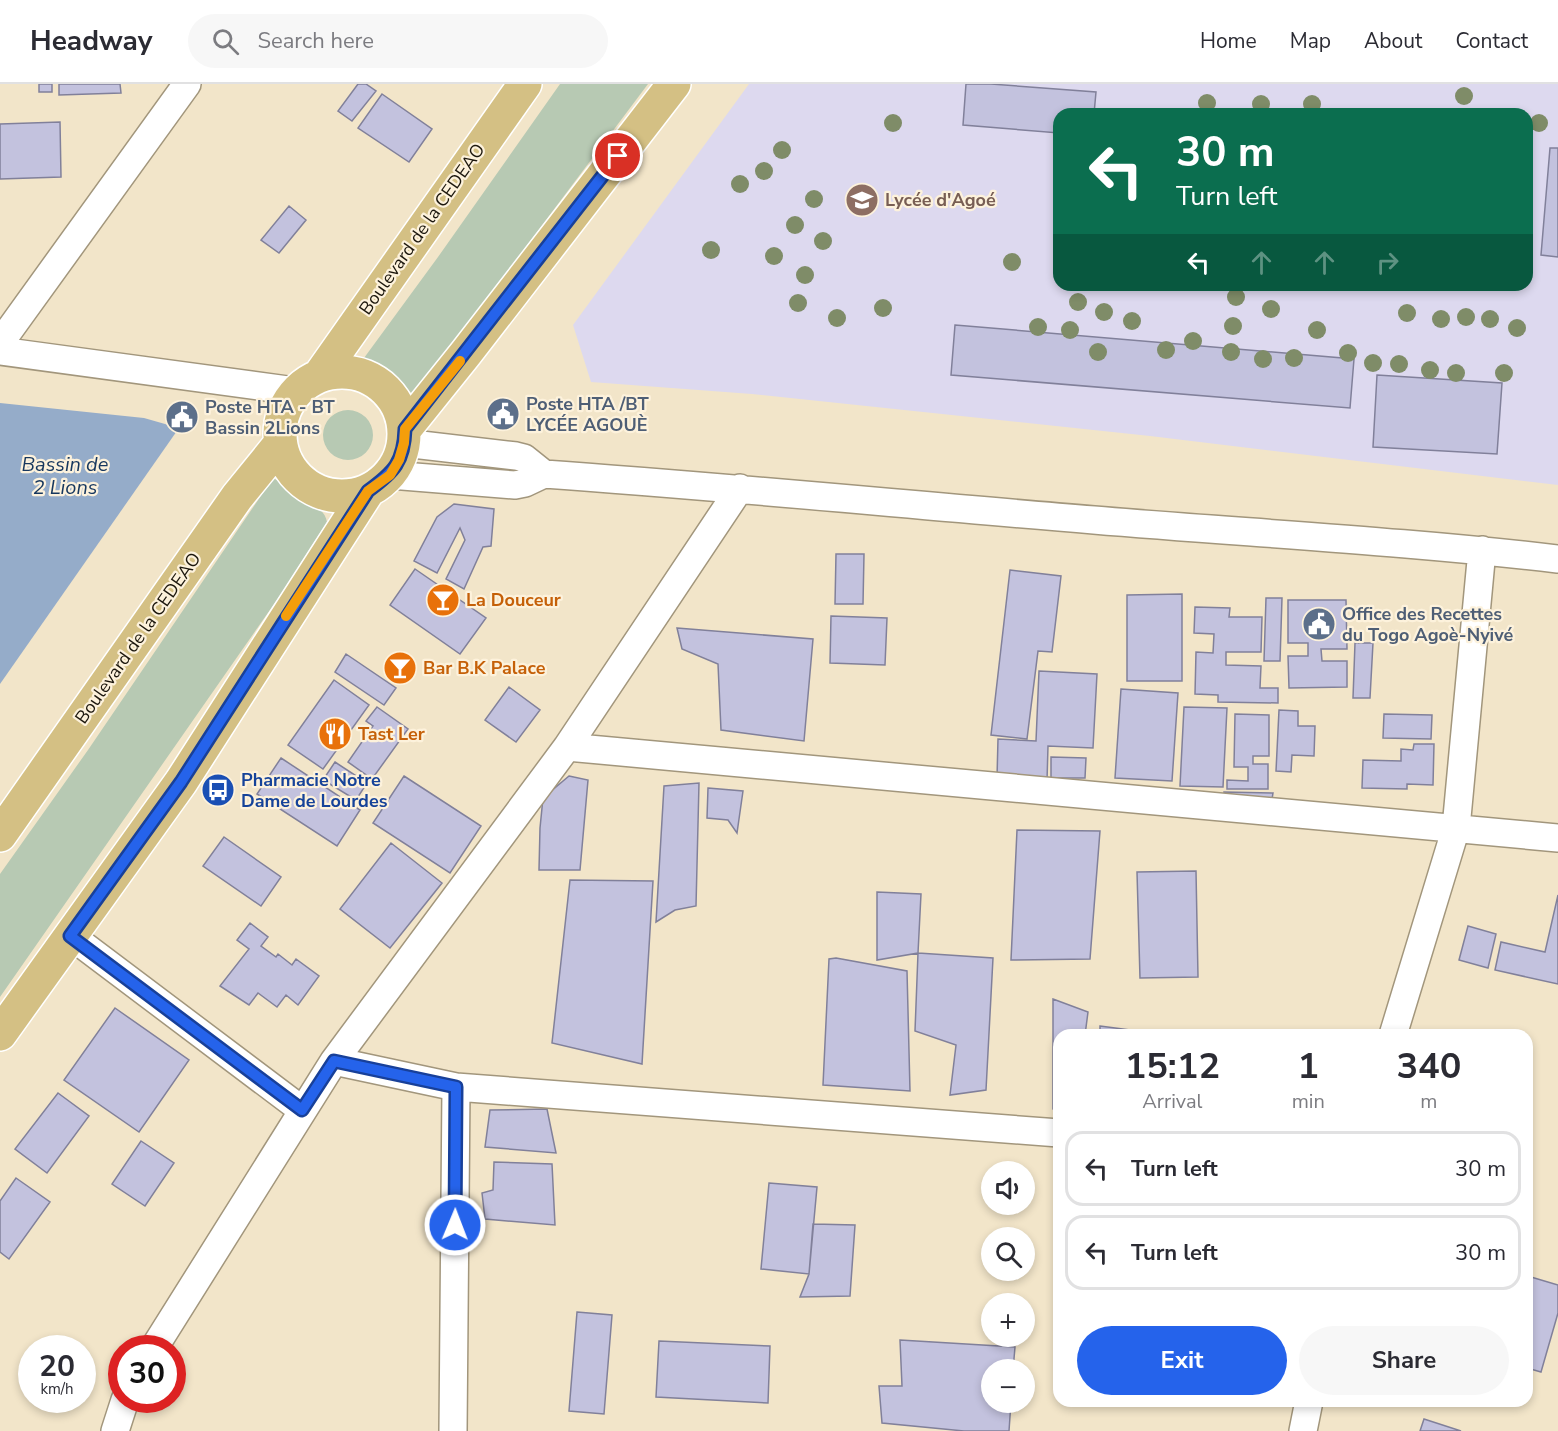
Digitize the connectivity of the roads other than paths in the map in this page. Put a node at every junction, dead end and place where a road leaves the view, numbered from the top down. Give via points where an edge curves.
1 (187, 84) edge
2 (525, 84) edge
3 (674, 84) edge
4 (0, 343) edge
5 (0, 351) edge
6 (308, 383) junction
7 (404, 436) junction
8 (280, 444) junction
9 (544, 474) junction
10 (379, 483) junction
11 (740, 488) junction
12 (1482, 550) junction
13 (1558, 559) edge
14 (567, 747) junction
15 (1456, 828) junction
16 (0, 835) edge
17 (1558, 838) edge
18 (70, 936) junction
19 (1395, 1029) edge
20 (0, 1034) edge
21 (334, 1061) junction
22 (456, 1087) junction
23 (302, 1110) junction
24 (1053, 1133) edge
25 (162, 1335) edge
26 (1308, 1407) edge
27 (121, 1413) edge
28 (116, 1431) edge
29 (453, 1431) edge
30 (1303, 1431) edge

1 - 4 street
2 - 6 main road, Boulevard de la CEDEAO
3 - 7 main road
5 - 6 street
6 - 7 main road via 349,372 376,381 396,402
6 - 8 main road via 281,416
7 - 9 street via 524,458
7 - 10 main road via 399,460
8 - 10 main road via 291,471 313,489 340,496
8 - 16 main road, Boulevard de la CEDEAO via 237,497
9 - 10 street via 515,485
9 - 11 street
10 - 18 main road via 181,782
11 - 12 street
11 - 14 street
12 - 13 street
12 - 15 street
14 - 15 street
14 - 21 street
15 - 17 street
15 - 19 street
18 - 20 main road
18 - 23 street
21 - 22 street
21 - 23 street
22 - 24 street
22 - 29 street
23 - 25 street
26 - 30 street
27 - 28 street

